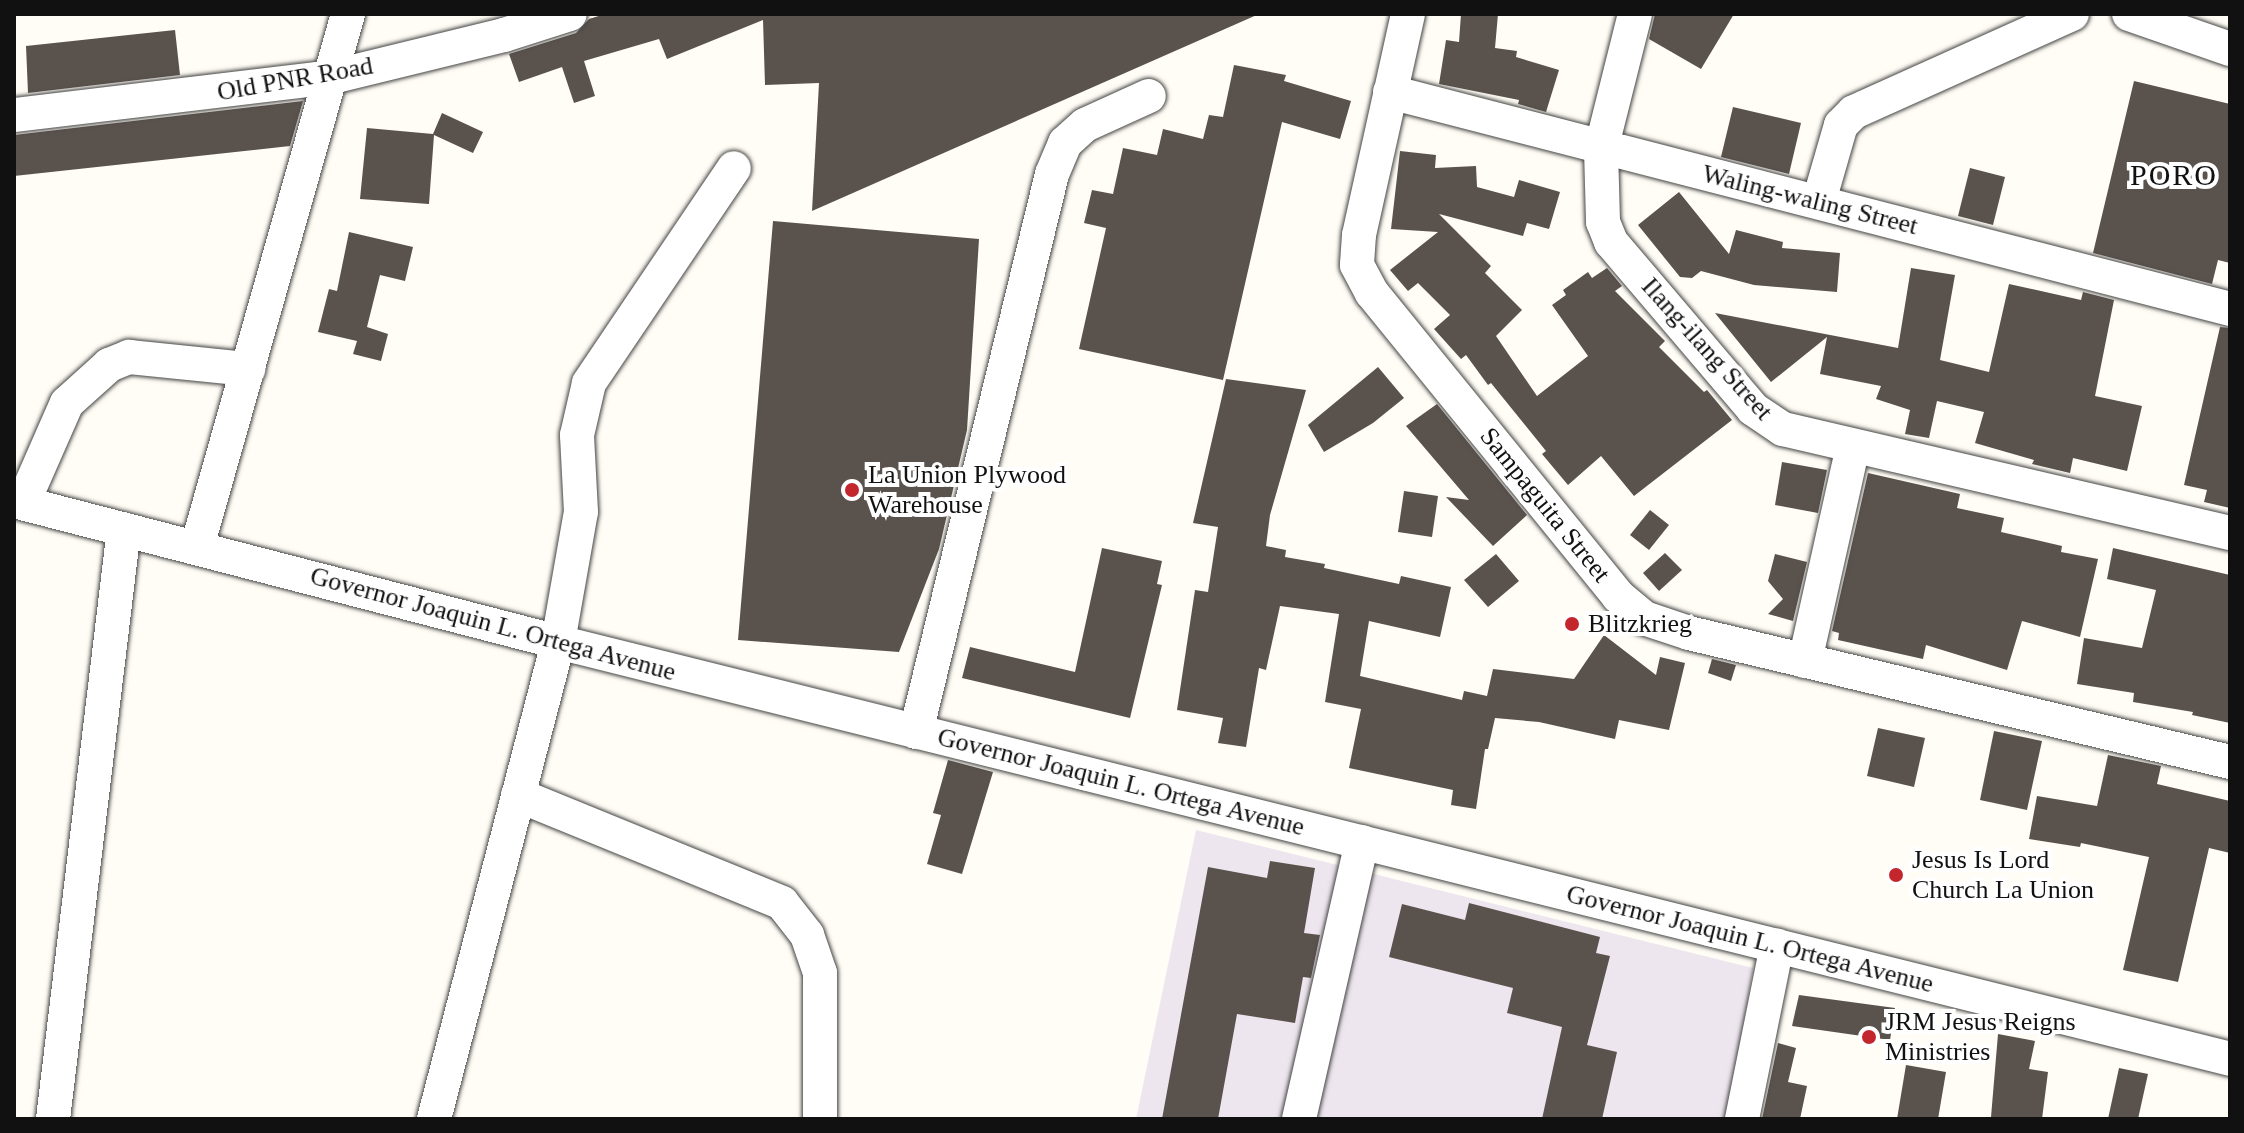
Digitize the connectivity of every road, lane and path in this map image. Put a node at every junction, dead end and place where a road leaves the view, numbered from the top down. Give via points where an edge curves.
1 (348, 14) edge
2 (570, 14) edge
3 (1408, 14) edge
4 (1635, 14) edge
5 (2072, 14) edge
6 (2129, 14) edge
7 (2230, 49) edge
8 (332, 77) junction
9 (1390, 92) junction
10 (1149, 96) dead end
11 (14, 115) edge
12 (1601, 149) junction
13 (734, 168) dead end
14 (1819, 201) junction
15 (2230, 309) edge
16 (248, 369) junction
17 (1853, 447) junction
18 (19, 502) edge
19 (124, 529) junction
20 (2230, 533) edge
21 (197, 547) junction
22 (558, 642) junction
23 (1805, 661) junction
24 (916, 732) junction
25 (2230, 762) edge
26 (518, 795) junction
27 (1362, 842) junction
28 (1777, 945) junction
29 (2230, 1059) edge
30 (53, 1119) edge
31 (434, 1119) edge
32 (820, 1119) edge
33 (1299, 1119) edge
34 (1742, 1119) edge

1 - 8 street
2 - 8 street, Old PNR Road
3 - 9 street, Sampaguita Street
4 - 12 street, Ilang-ilang Street
5 - 14 street via 1854,112 1841,125
6 - 7 street
8 - 11 street, Old PNR Road
8 - 16 street
9 - 12 street, Waling-waling Street
9 - 23 street, Sampaguita Street via 1359,235 1357,265 1372,293 1618,596 1644,618 1667,626
10 - 24 street via 1085,125 1065,143 1052,174
12 - 14 street, Waling-waling Street
12 - 17 street, Ilang-ilang Street via 1600,204 1611,242 1769,423
13 - 22 street via 589,383 577,435 581,512
14 - 15 street, Waling-waling Street
16 - 18 street via 129,357 109,365 67,403
16 - 21 street
17 - 20 street, Ilang-ilang Street
17 - 23 street
18 - 19 street, Governor Joaquin L. Ortega Avenue
19 - 21 street, Governor Joaquin L. Ortega Avenue
19 - 30 street
21 - 22 street, Governor Joaquin L. Ortega Avenue
22 - 24 street, Governor Joaquin L. Ortega Avenue
22 - 26 street
23 - 25 street, Sampaguita Street
24 - 27 street, Governor Joaquin L. Ortega Avenue
26 - 31 street
26 - 32 street via 782,903 807,935 820,973
27 - 28 street, Governor Joaquin L. Ortega Avenue
27 - 33 street
28 - 29 street, Governor Joaquin L. Ortega Avenue
28 - 34 street

